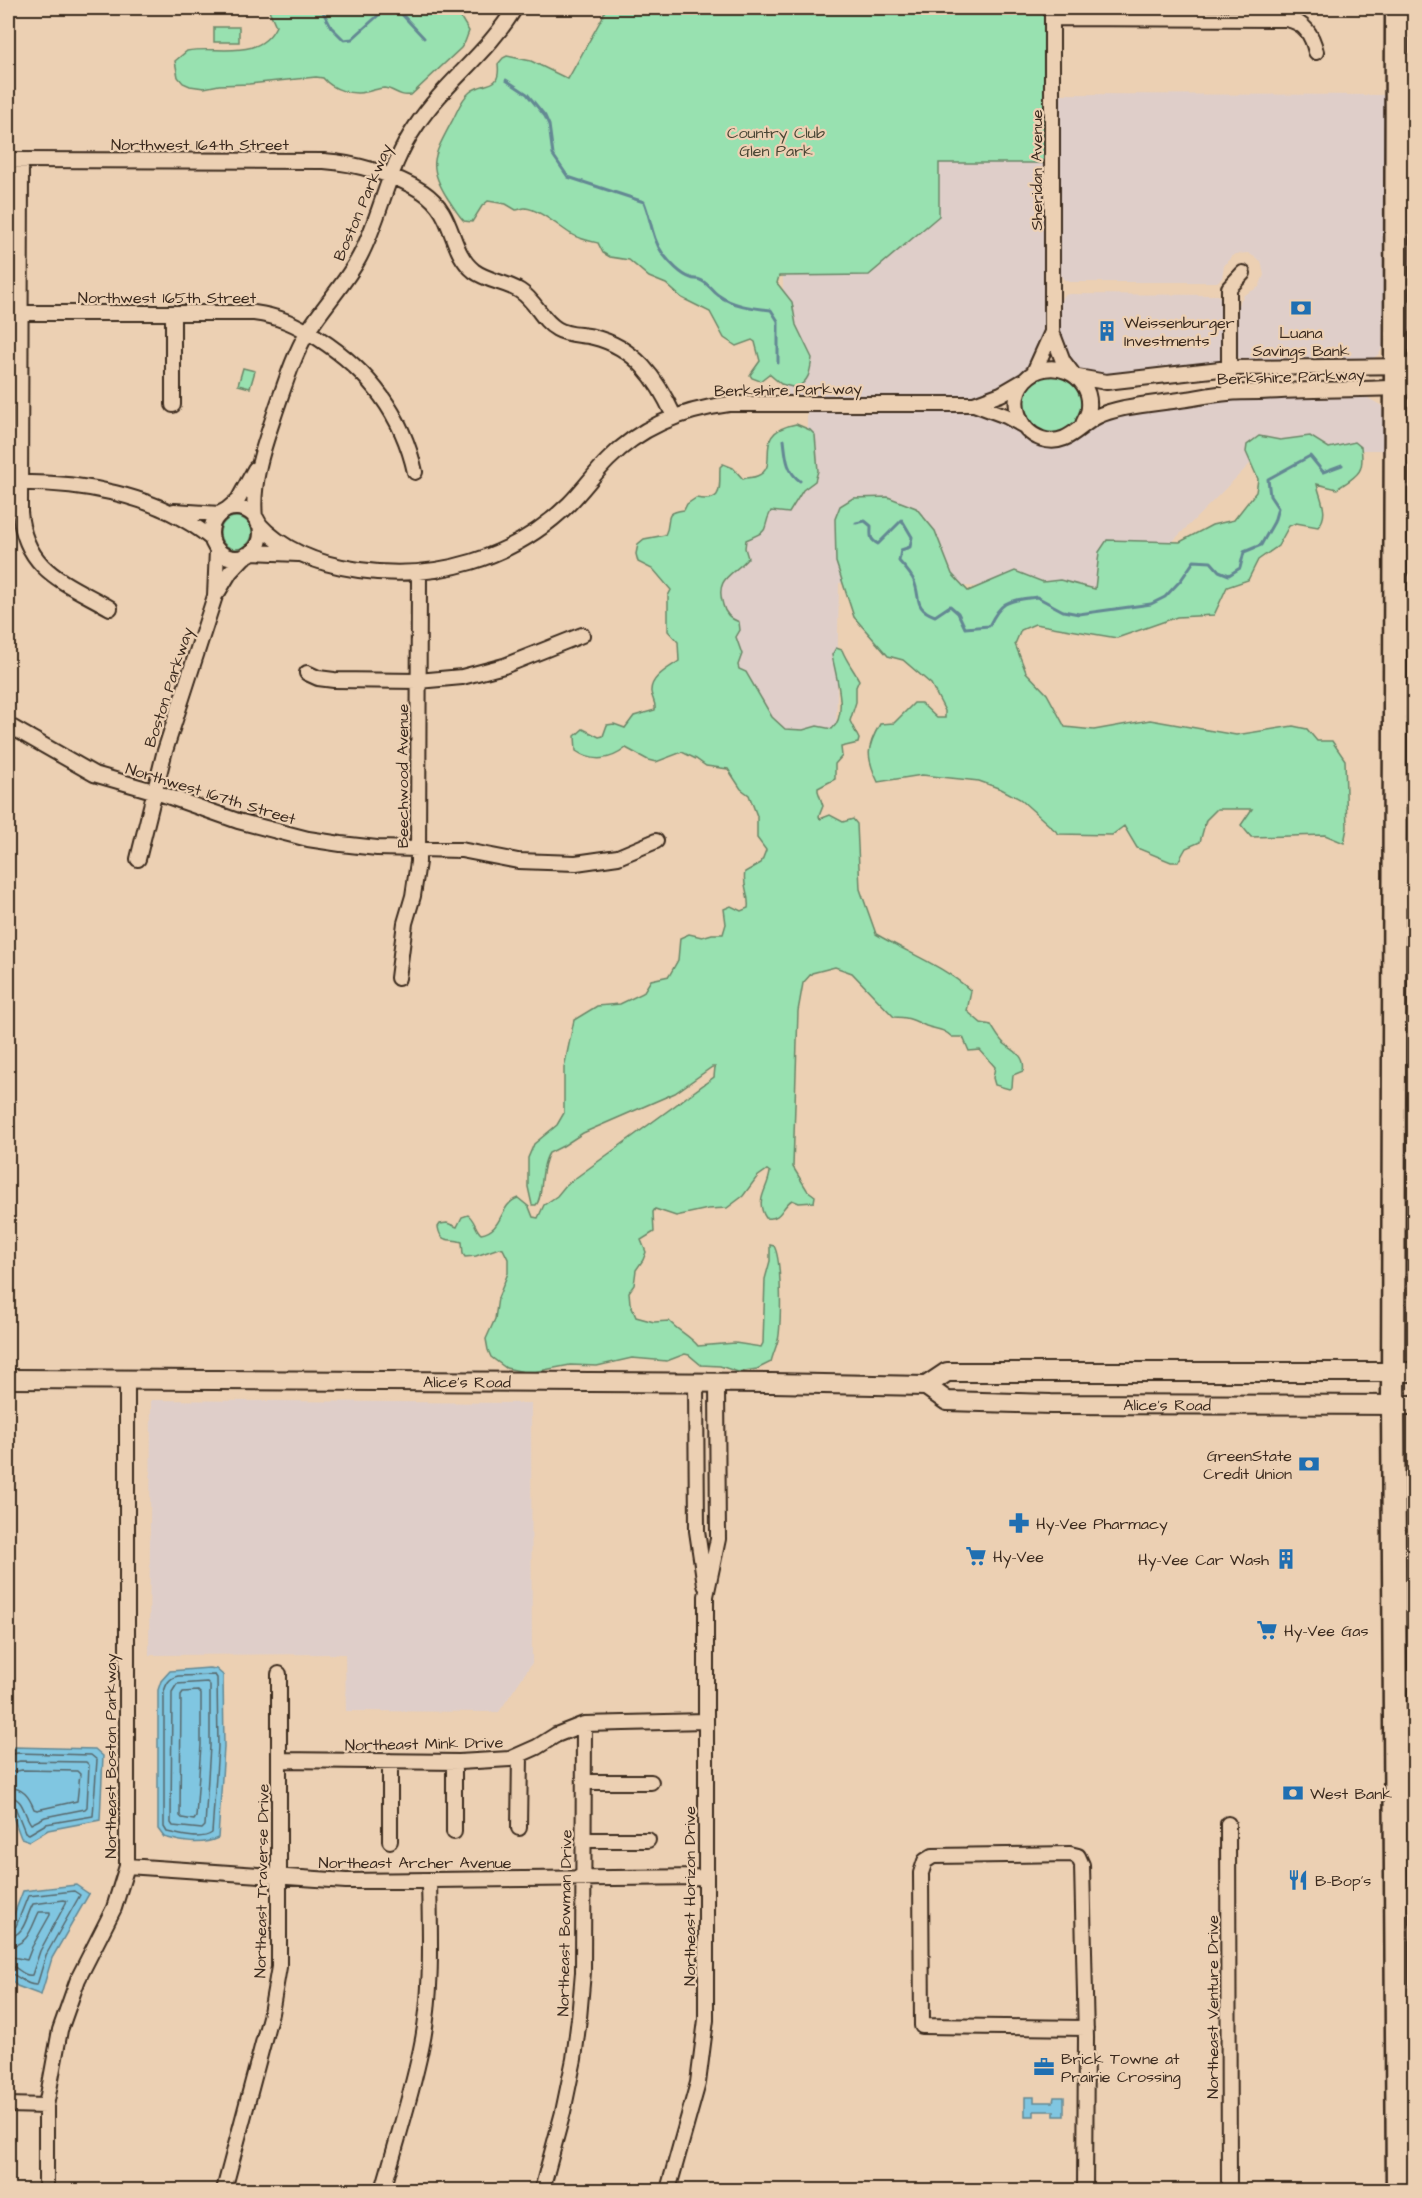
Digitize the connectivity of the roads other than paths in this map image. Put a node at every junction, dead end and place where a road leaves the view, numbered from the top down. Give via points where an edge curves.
1 (515, 8) edge
2 (1397, 8) edge
3 (1053, 13) edge
4 (1316, 52) dead end
5 (14, 160) edge
6 (390, 177) junction
7 (1243, 273) dead end
8 (21, 313) junction
9 (173, 313) junction
10 (308, 332) junction
11 (1053, 332) junction
12 (1229, 368) junction
13 (1075, 375) junction
14 (1406, 375) edge
15 (1030, 376) junction
16 (1229, 393) junction
17 (974, 404) junction
18 (172, 405) dead end
19 (674, 416) junction
20 (1083, 424) junction
21 (1024, 426) junction
22 (259, 462) junction
23 (416, 472) dead end
24 (14, 483) edge
25 (168, 511) junction
26 (222, 512) junction
27 (257, 521) junction
28 (214, 544) junction
29 (249, 554) junction
30 (300, 554) junction
31 (418, 573) junction
32 (215, 596) junction
33 (110, 608) dead end
34 (582, 635) dead end
35 (307, 673) dead end
36 (418, 681) junction
37 (8, 725) edge
38 (1405, 738) edge
39 (153, 791) junction
40 (656, 841) dead end
41 (418, 849) junction
42 (138, 859) dead end
43 (1414, 900) edge
44 (398, 978) dead end
45 (1404, 1372) edge
46 (8, 1379) edge
47 (127, 1379) junction
48 (696, 1382) junction
49 (717, 1383) junction
50 (926, 1386) junction
51 (1404, 1405) edge
52 (706, 1596) junction
53 (279, 1674) dead end
54 (705, 1721) junction
55 (584, 1724) junction
56 (520, 1755) junction
57 (279, 1760) junction
58 (390, 1761) junction
59 (454, 1761) junction
60 (584, 1782) junction
61 (651, 1782) dead end
62 (1228, 1824) dead end
63 (519, 1828) dead end
64 (454, 1832) dead end
65 (583, 1840) junction
66 (648, 1840) dead end
67 (390, 1841) dead end
68 (127, 1866) junction
69 (278, 1877) junction
70 (704, 1877) junction
71 (583, 1878) junction
72 (429, 1880) junction
73 (1086, 2028) junction
74 (1406, 2028) edge
75 (8, 2105) edge
76 (46, 2106) junction
77 (46, 2190) edge
78 (224, 2190) edge
79 (383, 2190) edge
80 (542, 2190) edge
81 (668, 2190) edge
82 (1085, 2190) edge
83 (1229, 2190) edge
84 (1398, 2190) edge

1 - 6 street, Boston Parkway via 486,49 427,110
2 - 14 highway
3 - 4 street via 1286,19 1302,24 1313,38
3 - 11 street, Sheridan Avenue
5 - 6 street, Northwest 164th Street via 324,161
5 - 8 street
6 - 10 street, Boston Parkway via 360,256
6 - 19 street, Northwest 164th Street via 422,191 434,201 443,211 465,261 477,273 520,291 555,328 611,343 636,358 656,380
7 - 12 street via 1229,288
8 - 9 street, Northwest 165th Street
8 - 24 street
9 - 10 street, Northwest 165th Street via 270,315
9 - 18 street
10 - 22 street, Boston Parkway via 288,374
10 - 23 street, Northwest 165th Street via 357,367 385,399 405,437
11 - 13 street, Sheridan Avenue via 1063,361
11 - 15 street, Sheridan Avenue
12 - 13 street, Berkshire Parkway via 1106,382
12 - 14 street, Berkshire Parkway
12 - 16 street
13 - 15 street via 1056,368
13 - 20 street via 1088,395 1089,408
14 - 16 street, Berkshire Parkway
14 - 38 highway via 1395,557
15 - 17 street, Berkshire Parkway via 1001,394
15 - 21 street via 1016,400
16 - 20 street, Berkshire Parkway via 1119,409
17 - 19 street, Berkshire Parkway via 729,404
17 - 21 street, Berkshire Parkway
19 - 31 street, Berkshire Parkway via 623,446 568,505 518,543 478,560
20 - 21 street via 1077,432 1054,441 1041,439
22 - 26 street, Boston Parkway via 238,500
22 - 27 street, Boston Parkway via 254,496
24 - 25 street via 91,489
24 - 33 street via 22,530 41,565
25 - 26 street via 207,515
25 - 28 street via 202,531
26 - 27 street via 245,510
26 - 28 street via 212,525
27 - 29 street via 259,542
27 - 30 street, Berkshire Parkway via 273,538
28 - 29 street via 222,554 234,558
28 - 32 street, Boston Parkway
29 - 30 street, Berkshire Parkway
29 - 32 street, Boston Parkway via 230,572
30 - 31 street, Berkshire Parkway via 356,570
31 - 36 street, Beechwood Avenue
32 - 39 street, Boston Parkway
34 - 36 street via 483,672
35 - 36 street via 325,680
36 - 41 street, Beechwood Avenue
37 - 39 street, Northwest 167th Street via 94,774
38 - 43 highway via 1400,737 1404,759 1406,882
38 - 45 highway
39 - 41 street, Northwest 167th Street via 238,821 308,839
39 - 42 street, Boston Parkway
40 - 41 street, Northwest 167th Street via 618,856 576,863 528,862 461,850
41 - 44 street, Beechwood Avenue via 416,882 405,923
45 - 50 main road, Alice's Road via 947,1372
45 - 51 highway
46 - 47 main road, Alice's Road
47 - 48 main road, Alice's Road
47 - 68 street, Northeast Boston Parkway
48 - 49 main road, Alice's Road
48 - 52 street, Northeast Horizon Drive via 697,1531
49 - 50 main road, Alice's Road
49 - 52 street, Northeast Horizon Drive via 717,1539
50 - 51 main road, Alice's Road via 947,1401
51 - 74 highway
52 - 54 street, Northeast Horizon Drive
53 - 57 street, Northeast Traverse Drive
54 - 55 street, Northeast Mink Drive
54 - 70 street, Northeast Horizon Drive
55 - 56 street, Northeast Mink Drive
55 - 60 street, Northeast Bowman Drive
56 - 59 street, Northeast Mink Drive via 510,1759
56 - 63 street
57 - 58 street, Northeast Mink Drive
57 - 69 street, Northeast Traverse Drive
58 - 59 street, Northeast Mink Drive
58 - 67 street
59 - 64 street
60 - 61 street
60 - 65 street, Northeast Bowman Drive
62 - 83 street, Northeast Venture Drive
65 - 66 street
65 - 71 street, Northeast Bowman Drive
68 - 69 street, Northeast Archer Avenue
68 - 76 street, Northeast Boston Parkway via 114,1908 78,1979 60,2030
69 - 72 street, Northeast Archer Avenue
69 - 78 street, Northeast Traverse Drive via 279,1967 271,2013
70 - 71 street, Northeast Archer Avenue
70 - 81 street, Northeast Horizon Drive via 705,2031 698,2083
71 - 72 street, Northeast Archer Avenue
71 - 80 street, Northeast Bowman Drive via 583,1972 574,2060
72 - 79 street via 429,1961 422,2047
73 - 73 street via 1082,1865 1078,1857 933,1856 925,1861 921,1873 922,2026
73 - 82 street
74 - 84 highway
75 - 76 street
76 - 77 street, Northeast Boston Parkway

